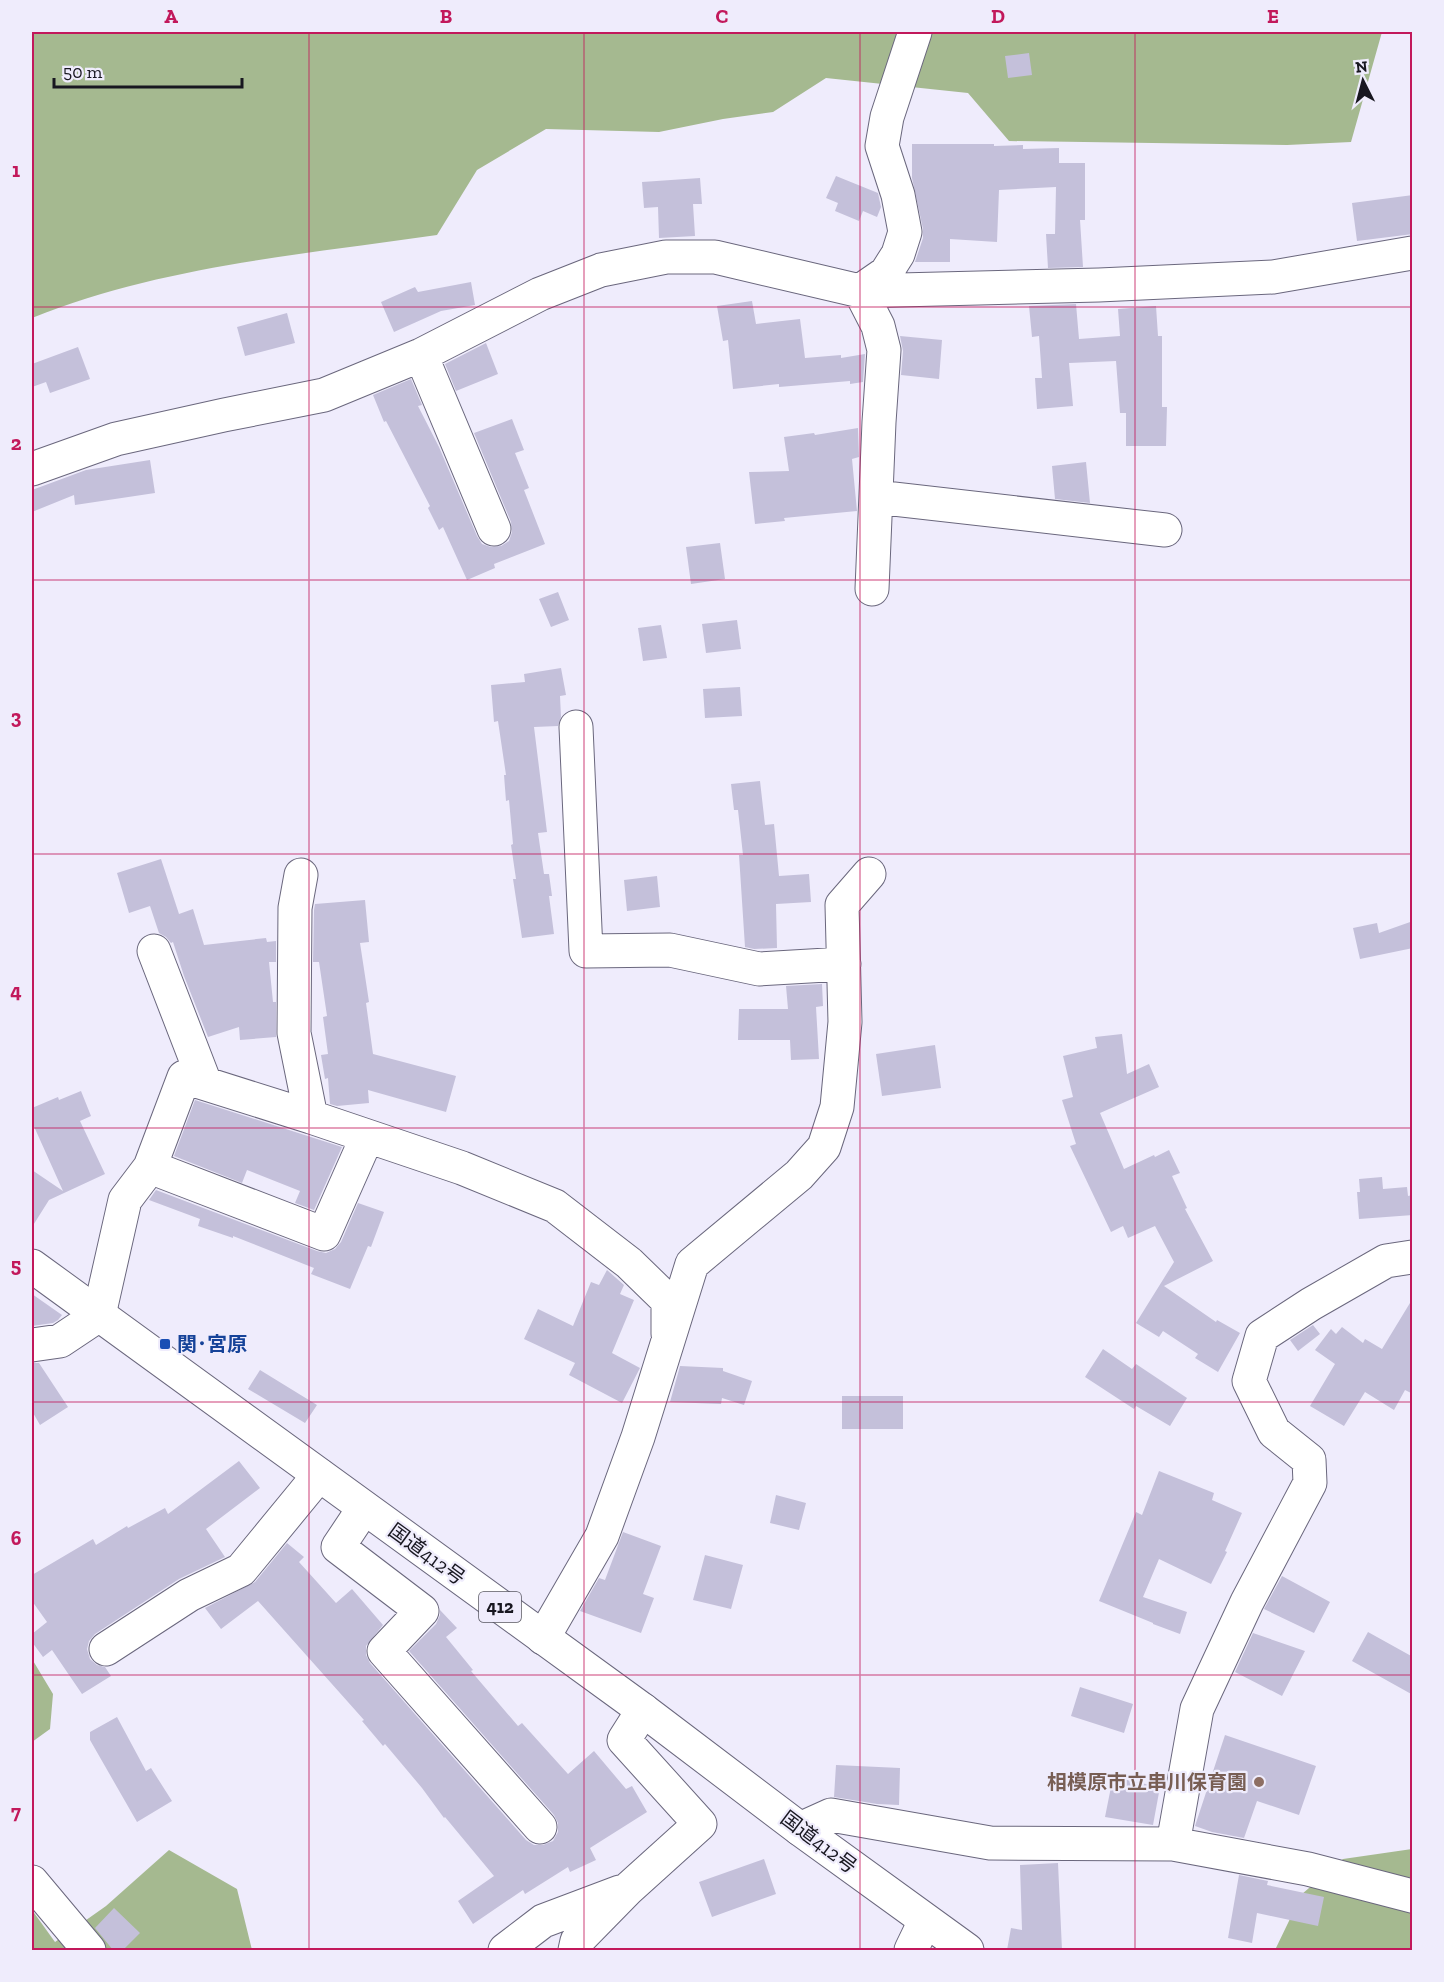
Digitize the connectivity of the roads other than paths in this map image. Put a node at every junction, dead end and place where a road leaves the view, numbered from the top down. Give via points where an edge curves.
1 (915, 32) edge
2 (1413, 253) edge
3 (860, 291) junction
4 (421, 355) junction
5 (32, 469) edge
6 (876, 496) junction
7 (494, 529) dead end
8 (1165, 530) dead end
9 (872, 589) dead end
10 (576, 727) dead end
11 (869, 874) dead end
12 (301, 875) dead end
13 (154, 951) dead end
14 (844, 964) junction
15 (205, 1083) junction
16 (310, 1117) junction
17 (367, 1137) junction
18 (150, 1167) junction
19 (1413, 1257) edge
20 (32, 1266) edge
21 (99, 1315) junction
22 (668, 1338) junction
23 (32, 1345) edge
24 (319, 1475) junction
25 (364, 1508) junction
26 (543, 1638) junction
27 (106, 1648) dead end
28 (643, 1710) junction
29 (540, 1827) dead end
30 (800, 1829) junction
31 (1173, 1844) junction
32 (32, 1882) edge
33 (628, 1889) junction
34 (1413, 1896) edge
35 (925, 1920) junction
36 (89, 1950) edge
37 (506, 1950) edge
38 (575, 1950) edge
39 (911, 1950) edge
40 (967, 1950) edge

1 - 3 main road via 887,117 882,146 898,195 904,232 898,254 886,273
2 - 3 main road via 1273,277
3 - 4 main road via 716,257 666,257 601,270 540,294
3 - 6 main road via 878,326 884,350
4 - 5 main road via 324,395 116,439
4 - 7 main road
6 - 8 main road
6 - 9 main road
10 - 14 main road via 586,951 670,951 759,969
11 - 14 main road via 842,905
12 - 16 main road via 295,908 294,1033
13 - 15 main road
14 - 22 main road via 845,1022 837,1107 824,1147 799,1175 692,1264
15 - 16 main road
15 - 18 main road via 184,1077
16 - 17 main road
17 - 18 main road via 324,1234
17 - 22 main road via 462,1168 555,1206 629,1263 669,1301
18 - 21 main road via 126,1200
19 - 31 main road via 1386,1261 1262,1336 1249,1381 1274,1432 1309,1460 1310,1483 1247,1602 1197,1709
20 - 21 main road, 国道412号 / 412
21 - 23 main road via 60,1341
21 - 24 main road, 国道412号 / 412
22 - 26 main road via 602,1536
24 - 25 main road, 国道412号 / 412
24 - 27 main road via 241,1570 189,1595
25 - 26 main road, 国道412号 / 412
25 - 29 main road via 338,1547 422,1611 384,1651
26 - 28 main road, 国道412号 / 412
28 - 30 main road, 国道412号 / 412
28 - 33 main road via 624,1740 700,1824
30 - 31 main road via 831,1815 990,1843
30 - 35 main road, 国道412号 / 412
31 - 34 main road via 1308,1869
32 - 36 main road
33 - 37 main road via 543,1922
33 - 38 main road via 577,1941
35 - 39 main road
35 - 40 main road, 国道412号 / 412

